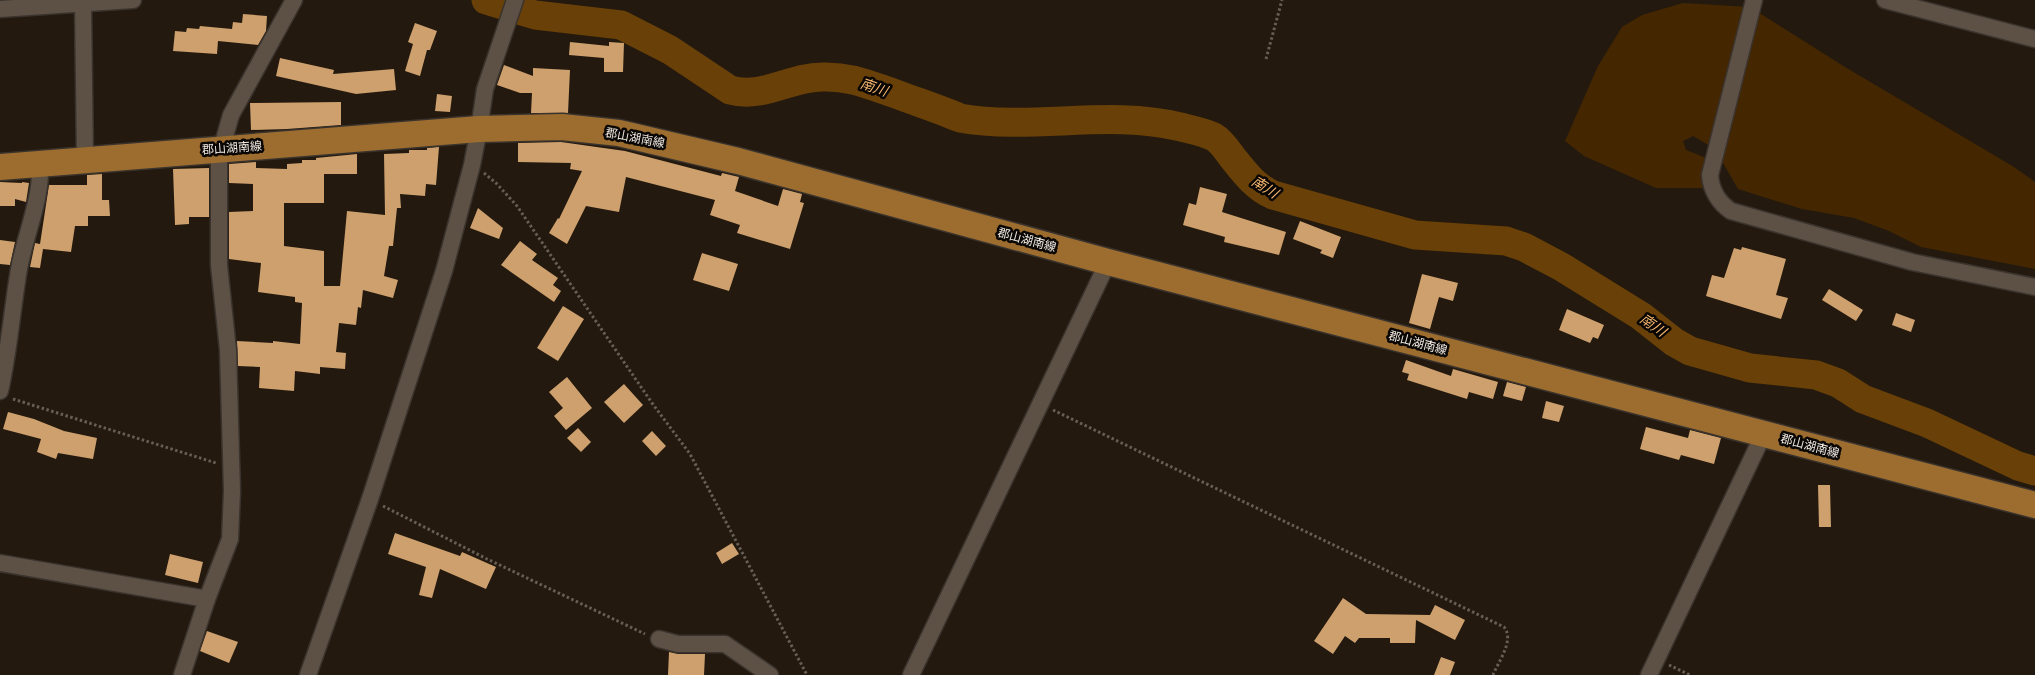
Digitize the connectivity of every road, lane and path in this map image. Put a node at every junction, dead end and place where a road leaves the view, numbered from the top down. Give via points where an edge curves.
1 (133, 0) edge
2 (293, 0) edge
3 (515, 0) edge
4 (1282, 0) edge
5 (1754, 0) edge
6 (1884, 0) edge
7 (83, 4) junction
8 (0, 9) edge
9 (2035, 39) edge
10 (1266, 59) dead end
11 (480, 129) junction
12 (222, 148) junction
13 (84, 160) junction
14 (40, 164) junction
15 (472, 165) junction
16 (0, 167) edge
17 (1108, 262) junction
18 (2035, 287) edge
19 (5, 394) edge
20 (1041, 404) junction
21 (1764, 434) junction
22 (231, 465) junction
23 (370, 499) junction
24 (2035, 505) edge
25 (0, 562) edge
26 (207, 599) junction
27 (659, 639) joint
28 (1657, 659) junction
29 (182, 675) edge
30 (308, 675) edge
31 (770, 675) edge
32 (807, 675) edge
33 (911, 675) edge
34 (1493, 675) edge
35 (1650, 675) edge
36 (1690, 675) edge

1 - 7 street
2 - 12 street via 231,115
3 - 11 street via 484,89
4 - 10 path
5 - 18 street via 1710,175 1714,192 1725,207 1912,262
6 - 9 street
7 - 8 street
7 - 13 street
11 - 12 main road, 郡山湖南線
11 - 15 street
11 - 17 main road, 郡山湖南線 via 562,127 619,133 738,161
12 - 13 main road, 郡山湖南線
12 - 22 street via 218,163 219,265 228,350
13 - 14 main road, 郡山湖南線
14 - 16 main road, 郡山湖南線
14 - 19 street via 36,200 19,268
15 - 23 street via 444,271
15 - 32 path via 518,206 690,454
17 - 20 street
17 - 21 main road, 郡山湖南線
19 - 22 path via 219,464
20 - 33 street
20 - 34 path via 1504,627 1508,641
21 - 24 main road, 郡山湖南線
21 - 28 street
22 - 26 street via 230,539
23 - 27 path via 631,629
23 - 30 street
25 - 26 street
26 - 29 street
27 - 31 street via 678,644 726,644
28 - 35 street
28 - 36 path

